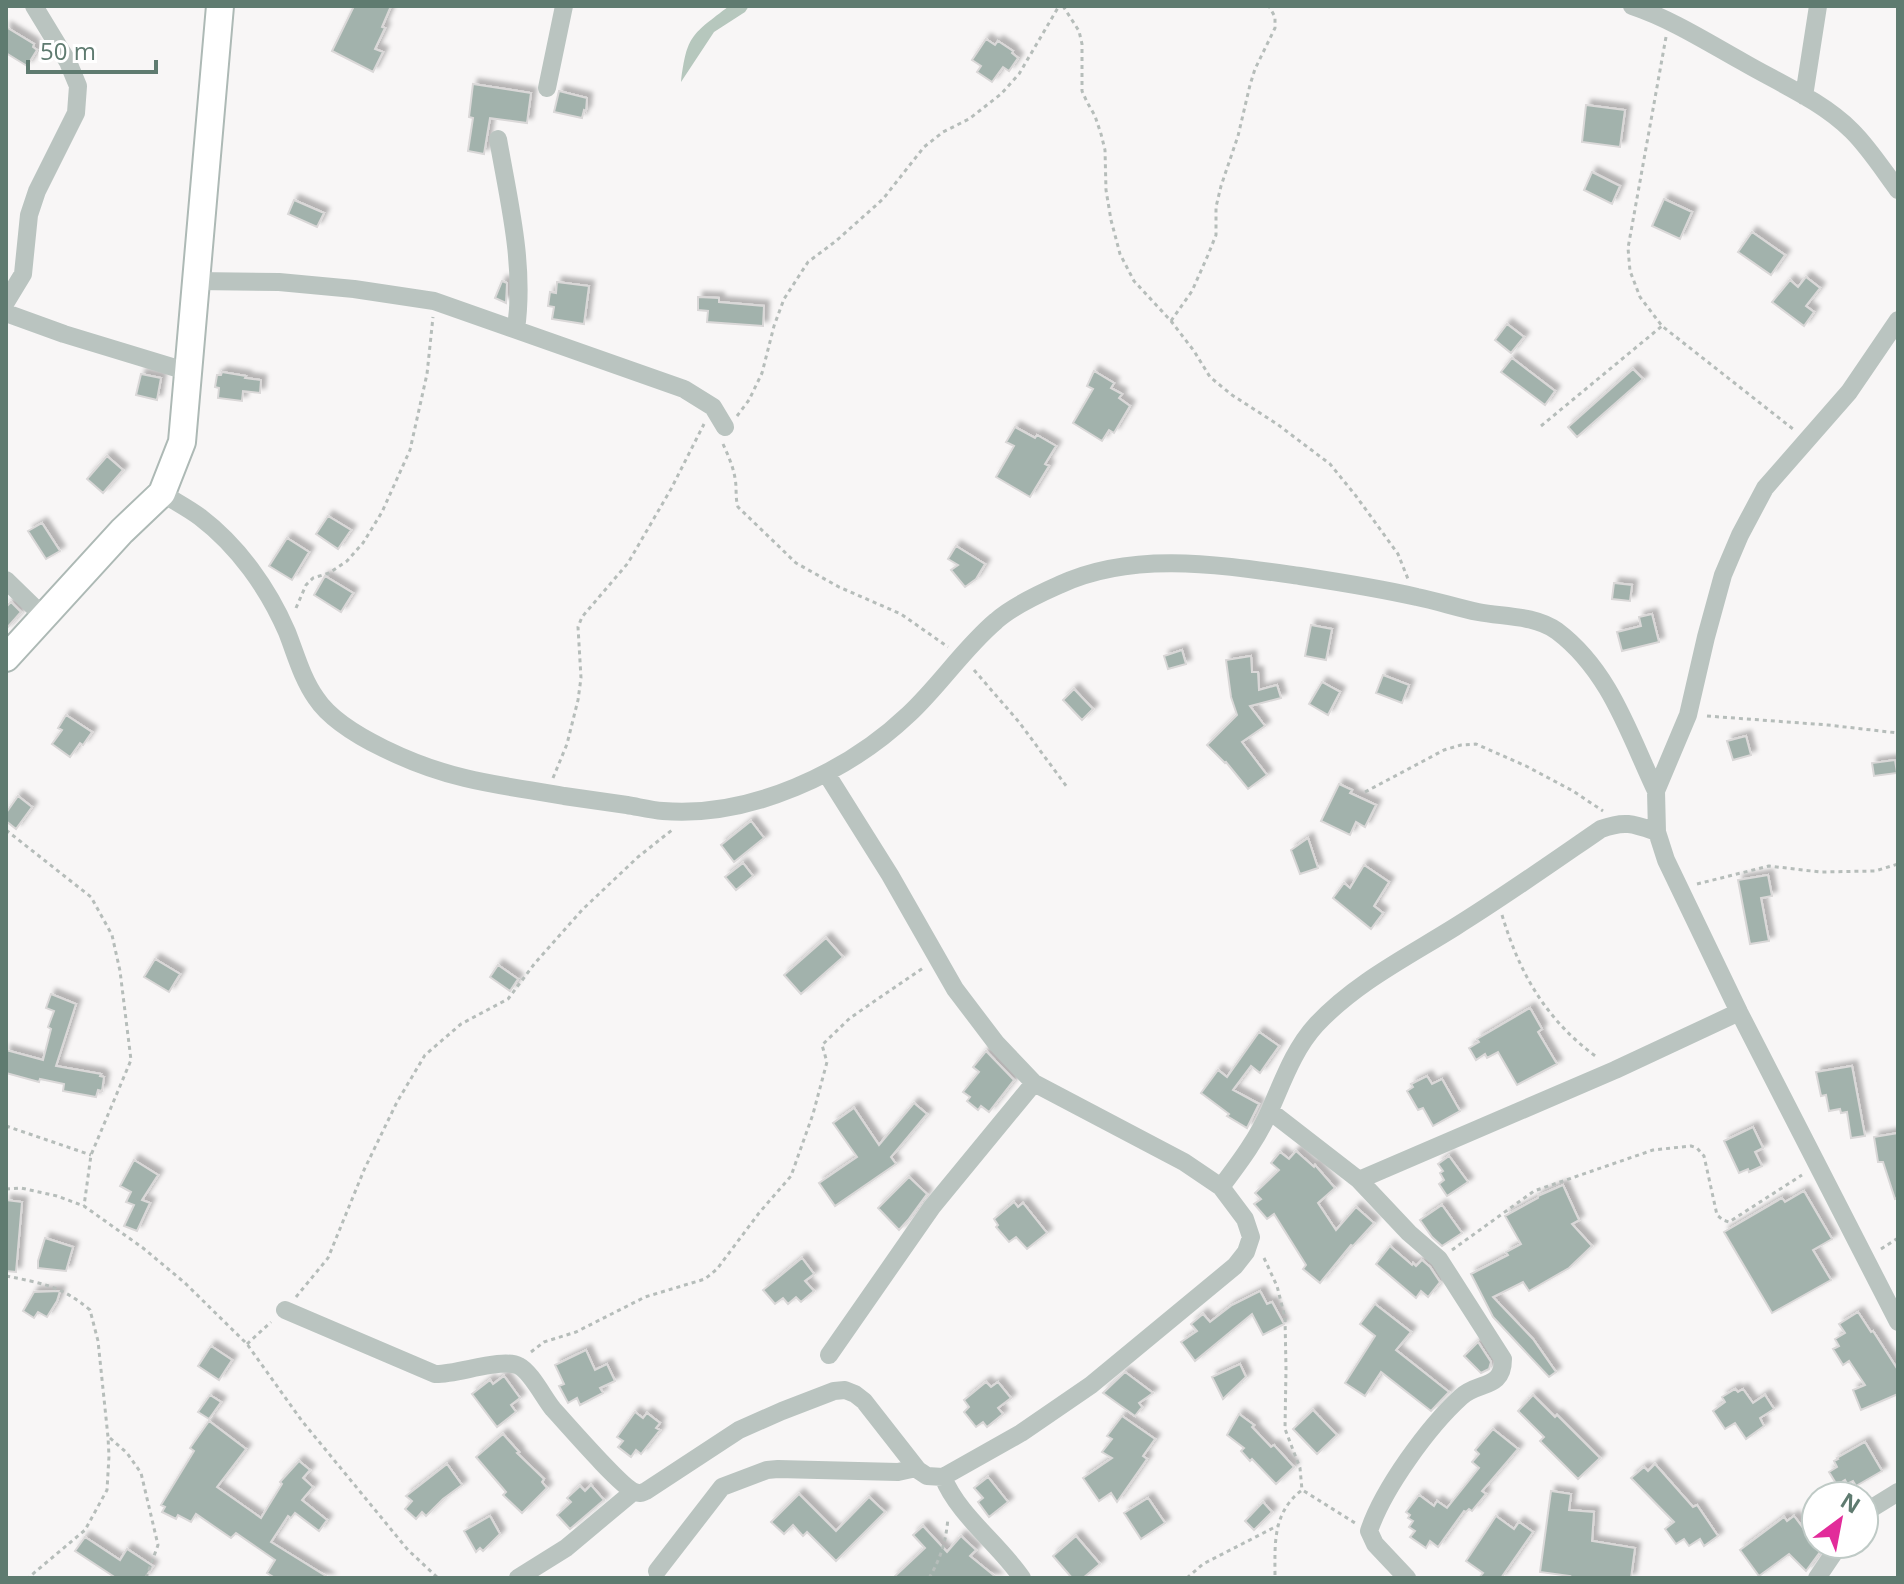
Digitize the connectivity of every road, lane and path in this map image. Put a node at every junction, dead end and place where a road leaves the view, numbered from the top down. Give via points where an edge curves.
1 (34, 6) edge
2 (220, 6) edge
3 (564, 6) edge
4 (1061, 6) edge
5 (1269, 6) edge
6 (1632, 6) edge
7 (1818, 6) edge
8 (1670, 22) junction
9 (547, 88) dead end
10 (1804, 96) junction
11 (498, 139) dead end
12 (1898, 190) edge
13 (6, 254) edge
14 (23, 265) junction
15 (195, 281) junction
16 (434, 301) junction
17 (6, 302) edge
18 (6, 313) edge
19 (1898, 320) edge
20 (1171, 321) junction
21 (1662, 326) junction
22 (516, 329) junction
23 (189, 372) junction
24 (713, 407) junction
25 (1541, 426) dead end
26 (725, 427) junction
27 (1807, 440) junction
28 (162, 493) junction
29 (6, 580) edge
30 (1415, 596) junction
31 (43, 616) junction
32 (286, 630) junction
33 (961, 656) junction
34 (6, 658) edge
35 (1688, 715) junction
36 (1898, 733) edge
37 (826, 773) junction
38 (1067, 787) dead end
39 (1656, 791) junction
40 (1365, 792) dead end
41 (547, 793) junction
42 (703, 812) junction
43 (1619, 822) junction
44 (6, 830) edge
45 (1657, 832) junction
46 (1898, 864) edge
47 (1679, 888) junction
48 (1498, 900) junction
49 (937, 958) junction
50 (1739, 1012) junction
51 (1615, 1070) junction
52 (1034, 1083) junction
53 (1270, 1111) junction
54 (6, 1126) edge
55 (91, 1155) junction
56 (1818, 1165) junction
57 (1359, 1180) junction
58 (1221, 1187) junction
59 (6, 1189) edge
60 (84, 1206) junction
61 (1251, 1237) junction
62 (1898, 1238) edge
63 (1865, 1257) junction
64 (1439, 1259) junction
65 (6, 1276) edge
66 (285, 1310) junction
67 (1898, 1322) edge
68 (247, 1344) junction
69 (829, 1355) dead end
70 (515, 1364) junction
71 (108, 1437) junction
72 (916, 1468) junction
73 (946, 1485) junction
74 (1302, 1490) junction
75 (633, 1492) junction
76 (1898, 1492) edge
77 (1880, 1503) edge
78 (1277, 1526) junction
79 (1369, 1531) junction
80 (1829, 1560) edge
81 (657, 1571) dead end
82 (28, 1578) edge
83 (146, 1578) edge
84 (438, 1578) edge
85 (518, 1578) edge
86 (929, 1578) edge
87 (1022, 1578) edge
88 (1187, 1578) edge
89 (1275, 1578) edge
90 (1407, 1578) edge
91 (1817, 1578) edge

1 - 14 street via 78,86 76,113 29,215
2 - 15 street
3 - 9 street
4 - 20 path via 1079,31 1082,91 1105,150 1106,190 1120,254 1134,281
4 - 26 path via 1001,94 924,147 883,199 808,262 784,299 756,387
5 - 20 path via 1275,28 1255,69 1221,186 1216,235 1192,291
6 - 8 street
7 - 10 street
8 - 10 street
8 - 21 path via 1628,248 1640,297
10 - 12 street via 1851,130
11 - 22 street via 520,284
13 - 14 street
14 - 17 street
15 - 16 street via 279,282
15 - 23 street
16 - 22 street
16 - 32 path via 427,374 410,450 363,543 347,561 306,585
18 - 23 street
19 - 27 street via 1849,392
20 - 30 path via 1210,377 1330,464 1398,554
21 - 25 path
21 - 27 path
22 - 24 street via 684,389
23 - 28 street via 182,442
24 - 26 street
24 - 41 path via 628,563 582,617 578,700
26 - 33 path via 720,437 733,467 735,499 751,521 796,563 901,614
27 - 35 street via 1765,488 1740,535 1723,575
28 - 31 street
28 - 32 street via 200,517 237,552
29 - 31 street
30 - 33 street via 1243,568 1162,563 1107,568 1061,583 999,618
30 - 39 street via 1531,620 1551,627 1575,646 1626,722
31 - 34 street
32 - 41 street via 304,681 320,705 351,731 463,778
33 - 37 street via 909,714
33 - 38 path
35 - 36 path
35 - 39 street
37 - 42 street via 783,791
37 - 49 street
39 - 45 street
40 - 43 path via 1444,750 1476,744 1573,791
41 - 42 street via 659,811
42 - 66 path via 670,831 611,881 508,999 461,1024 425,1055 364,1170 328,1258
43 - 45 street
43 - 48 street
44 - 55 path via 91,897 112,935 131,1060
45 - 47 street
46 - 47 path via 1875,871 1820,872 1769,866
47 - 50 street
48 - 51 path via 1528,983 1577,1043
48 - 53 street via 1344,998 1314,1027
49 - 52 street via 996,1043
49 - 70 path via 850,1018 822,1045 827,1062 791,1176 717,1269 705,1279 645,1297 544,1342
50 - 51 street
50 - 56 street
51 - 57 street
52 - 58 street
52 - 69 street via 932,1207
53 - 57 street
53 - 58 street
54 - 55 path
55 - 60 path
56 - 63 street
56 - 64 path via 1729,1222 1717,1215 1701,1151 1691,1146 1653,1150 1534,1191
57 - 64 street
58 - 61 street via 1245,1219
59 - 60 path via 21,1188
60 - 68 path via 185,1283
61 - 73 street via 1235,1266 1091,1385
61 - 74 path via 1267,1262 1285,1318 1285,1429
62 - 63 path
63 - 67 street
64 - 79 street via 1495,1345 1503,1370 1496,1381 1466,1392 1443,1417 1390,1488
65 - 71 path via 48,1284 90,1310
66 - 68 path
66 - 70 street via 435,1374
68 - 84 path via 302,1421 408,1550
70 - 75 street
71 - 82 path via 107,1490 85,1530
71 - 83 path via 141,1473 158,1545
72 - 73 street
72 - 75 street via 864,1401 845,1390 739,1430 646,1491
72 - 81 street via 778,1469 725,1485
73 - 86 path via 946,1537
73 - 87 street
74 - 78 path
74 - 79 path
75 - 85 street via 566,1548
76 - 77 street
78 - 88 path via 1203,1564
78 - 89 path
79 - 90 street
80 - 91 street

